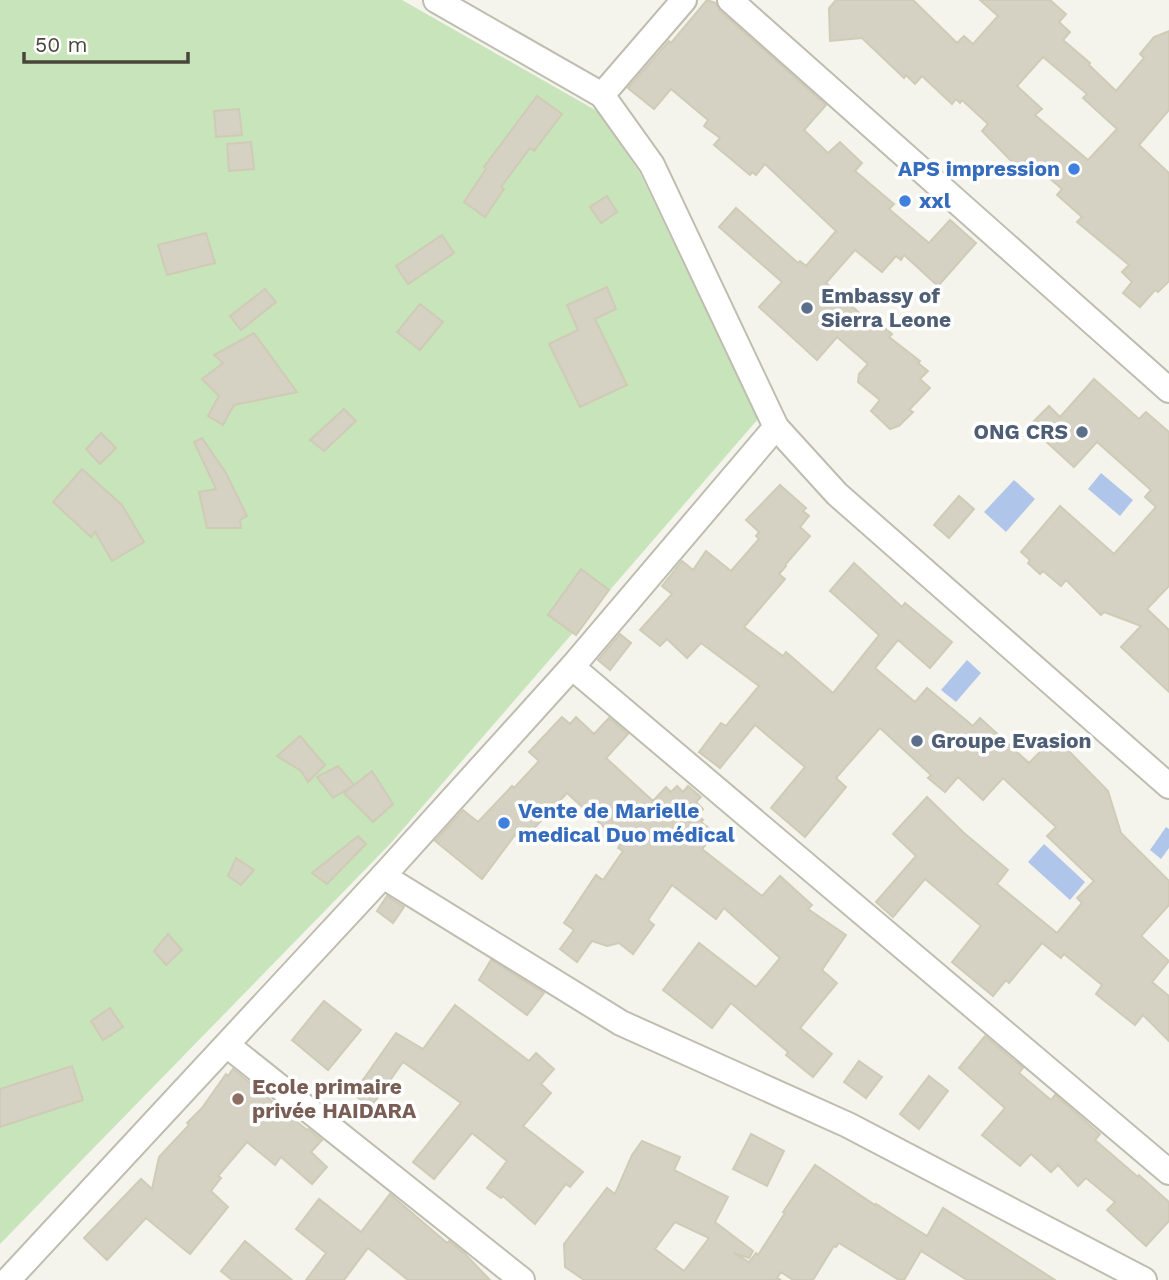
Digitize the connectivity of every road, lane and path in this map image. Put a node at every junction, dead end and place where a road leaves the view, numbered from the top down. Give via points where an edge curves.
1 (436, 0) edge
2 (684, 0) edge
3 (730, 0) edge
4 (602, 95) junction
5 (1169, 390) edge
6 (776, 427) junction
7 (572, 667) junction
8 (1169, 786) edge
9 (383, 876) junction
10 (227, 1045) junction
11 (1169, 1172) edge
12 (1130, 1276) edge
13 (8, 1280) edge
14 (522, 1280) edge

1 - 4 street
2 - 4 street
3 - 5 street
4 - 6 street via 652,165
6 - 7 street
6 - 8 street via 837,494
7 - 9 street
7 - 11 street
9 - 10 street
9 - 12 street via 621,1023 848,1125
10 - 13 street
10 - 14 street

